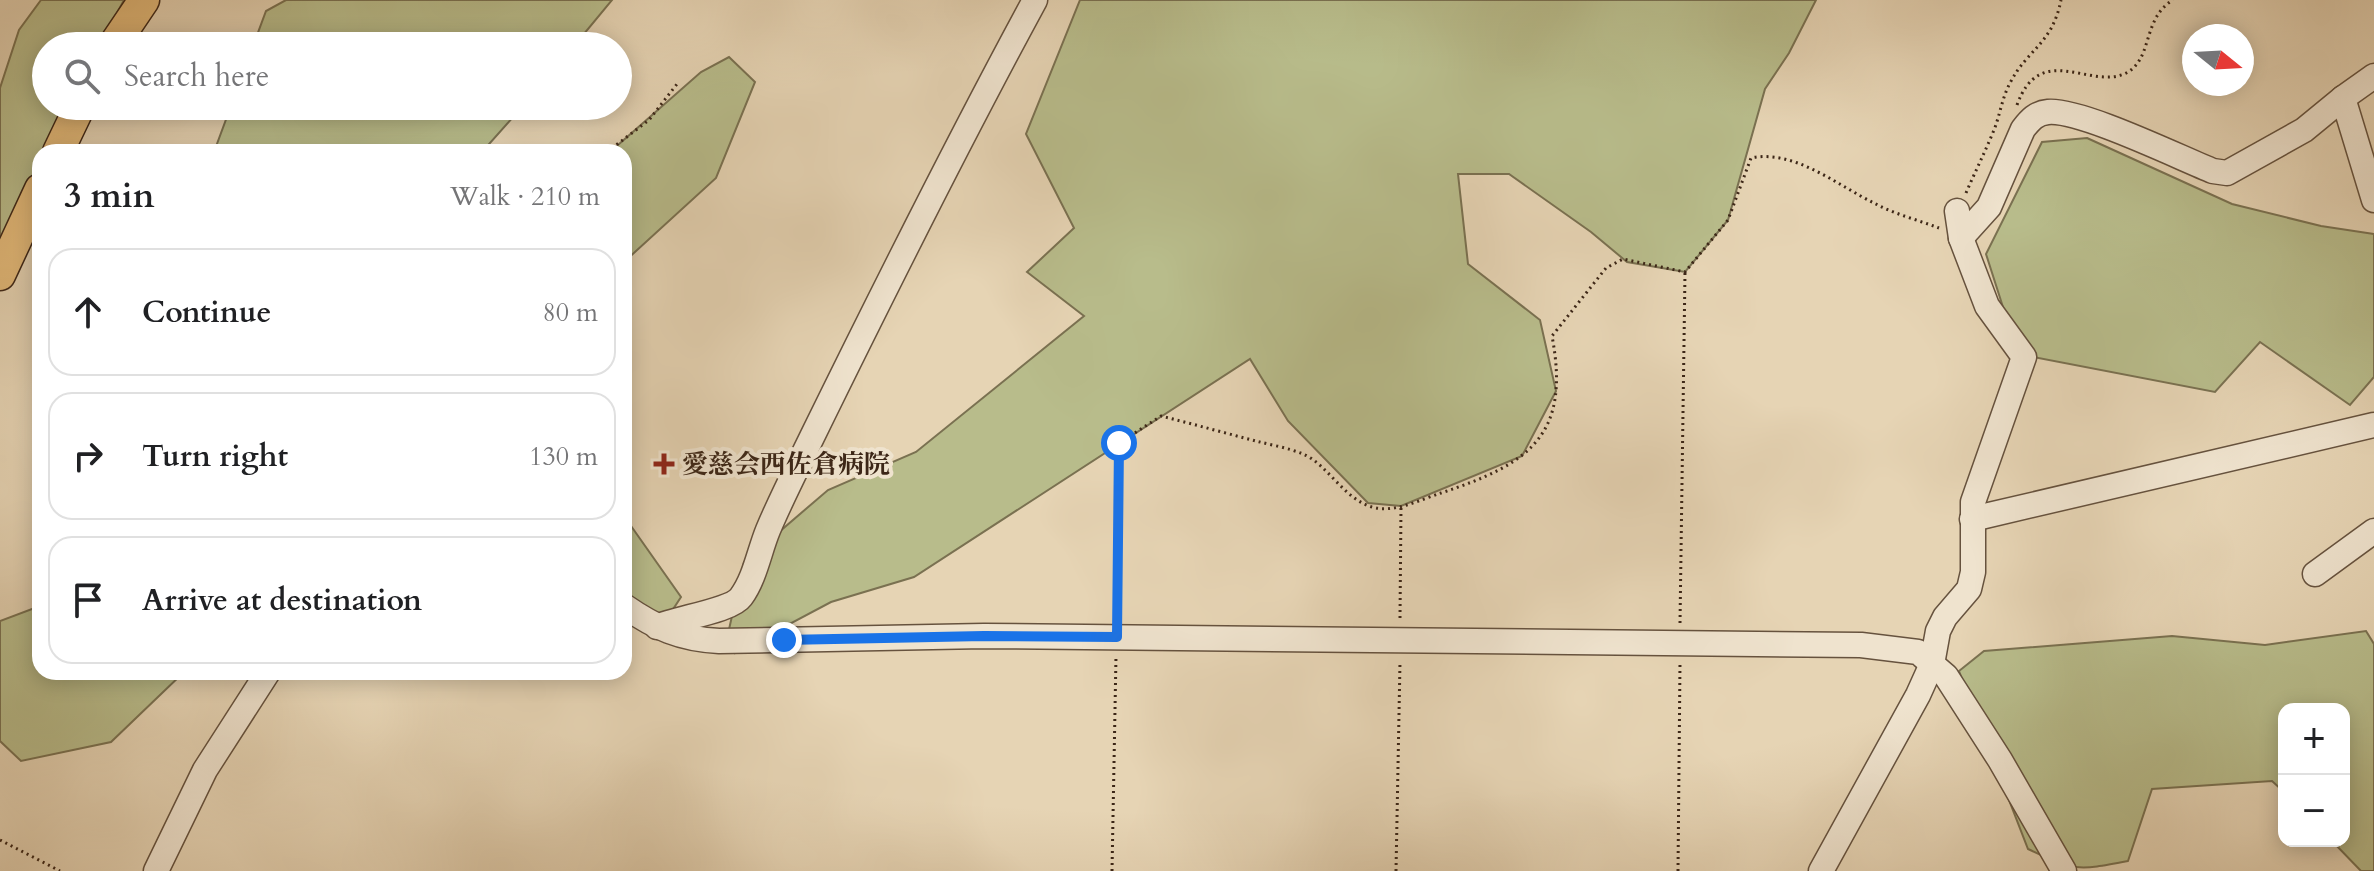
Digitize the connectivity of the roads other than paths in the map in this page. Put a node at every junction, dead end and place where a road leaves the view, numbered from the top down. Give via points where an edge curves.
1 (144, 0) edge
2 (1035, 0) edge
3 (122, 32) edge
4 (2374, 76) edge
5 (2343, 98) junction
6 (73, 120) edge
7 (62, 144) edge
8 (2374, 200) edge
9 (32, 206) edge
10 (1957, 211) road end
11 (1961, 238) junction
12 (0, 275) edge
13 (2374, 425) edge
14 (1972, 519) junction
15 (2374, 531) edge
16 (2315, 574) dead end
17 (632, 611) edge
18 (657, 627) junction
19 (1932, 664) junction
20 (263, 680) edge
21 (156, 871) edge
22 (1821, 871) edge
23 (2064, 871) edge

1 - 3 main road
2 - 18 street via 811,438 740,599
4 - 5 street
5 - 8 street
5 - 11 street via 2304,130 2227,173 2110,128 2045,112 2031,118 1989,207
6 - 7 main road
9 - 12 main road
10 - 11 street
11 - 14 street via 1987,306 2024,357 1973,502
13 - 14 street
14 - 19 street via 1969,589 1938,631
15 - 16 street
17 - 18 street
18 - 19 street via 690,639 719,641 1400,638 1899,648 1918,652
19 - 22 street
19 - 23 street via 1946,676 2000,760
20 - 21 street via 205,770

